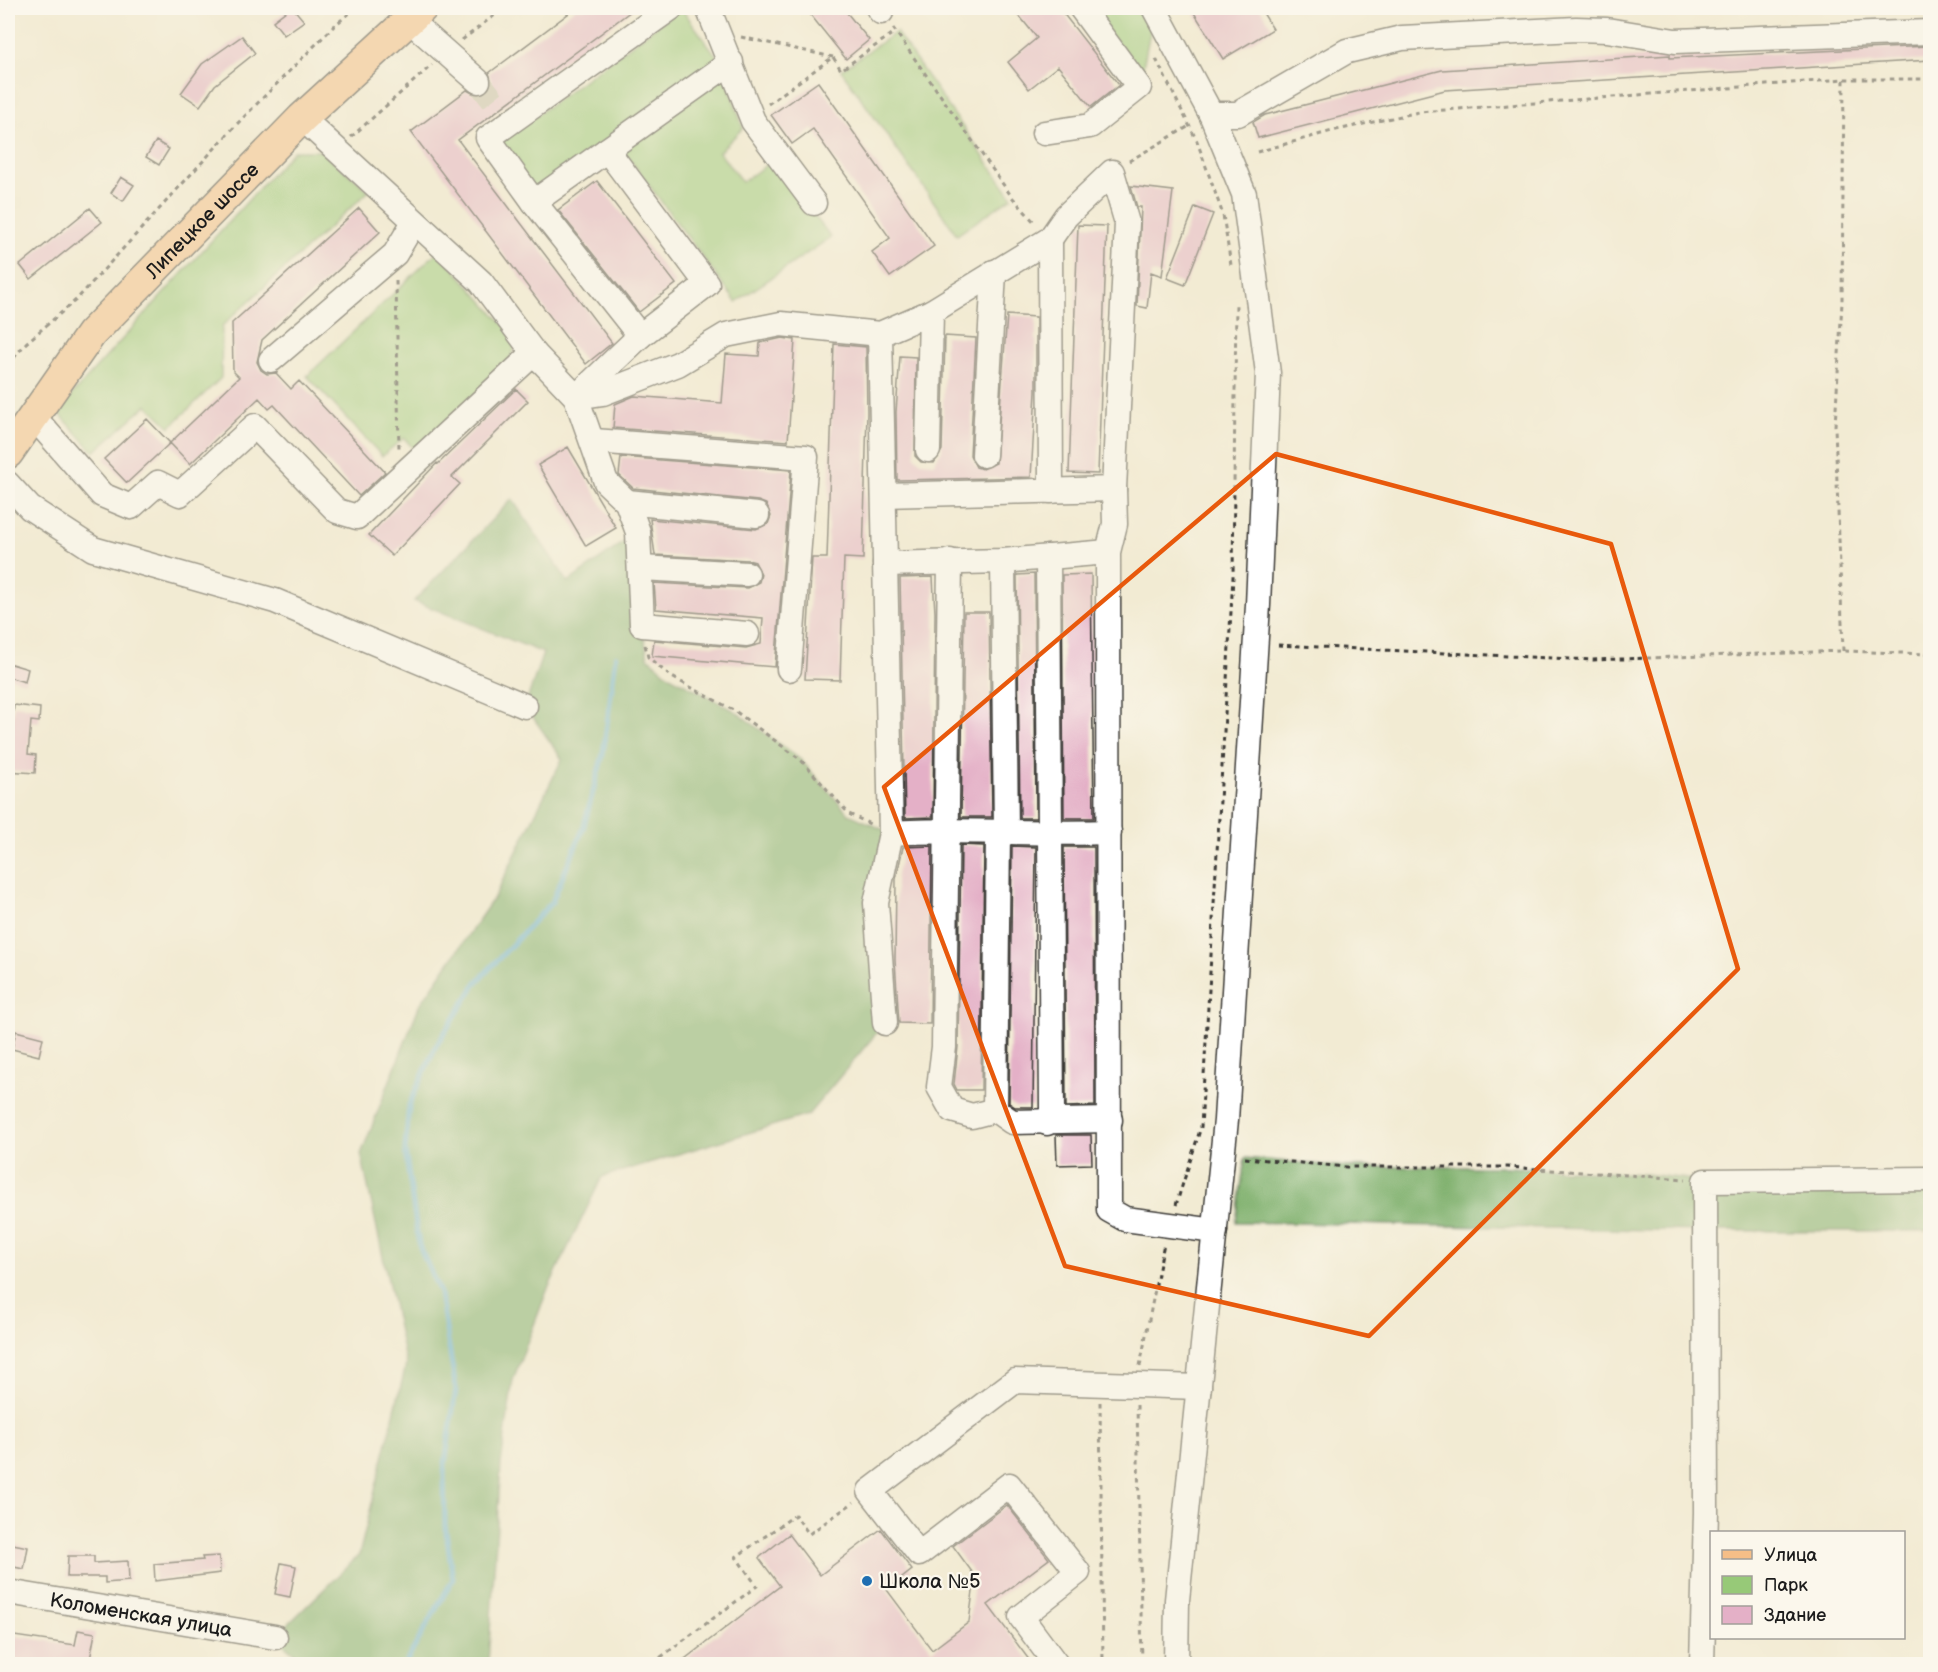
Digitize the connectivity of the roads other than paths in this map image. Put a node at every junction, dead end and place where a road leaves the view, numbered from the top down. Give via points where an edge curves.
1 (671, 8) edge
2 (708, 8) edge
3 (1081, 8) edge
4 (1154, 8) edge
5 (415, 13) edge
6 (1930, 32) edge
7 (731, 62) junction
8 (478, 81) tunnel mouth
9 (1211, 114) junction
10 (302, 118) junction
11 (1044, 133) dead end
12 (607, 150) junction
13 (534, 202) junction
14 (814, 203) dead end
15 (414, 222) junction
16 (1050, 239) junction
17 (994, 272) junction
18 (931, 312) junction
19 (880, 334) junction
20 (640, 336) junction
21 (534, 353) junction
22 (271, 360) dead end
23 (576, 397) junction
24 (32, 415) junction
25 (594, 441) junction
26 (928, 450) dead end
27 (8, 453) edge
28 (984, 455) dead end
29 (8, 484) edge
30 (1114, 489) junction
31 (1051, 491) junction
32 (884, 495) junction
33 (627, 502) junction
34 (757, 515) dead end
35 (1108, 552) junction
36 (1048, 556) junction
37 (950, 561) junction
38 (1003, 561) junction
39 (885, 564) junction
40 (641, 567) junction
41 (747, 574) dead end
42 (747, 634) dead end
43 (789, 669) dead end
44 (525, 706) dead end
45 (947, 829) junction
46 (1109, 832) junction
47 (891, 833) junction
48 (1002, 833) junction
49 (1052, 834) junction
50 (885, 1023) dead end
51 (995, 1110) junction
52 (1110, 1120) junction
53 (1047, 1123) junction
54 (1930, 1179) edge
55 (1215, 1231) junction
56 (1199, 1387) junction
57 (8, 1592) edge
58 (275, 1637) dead end
59 (1056, 1665) edge
60 (1176, 1665) edge
61 (1702, 1665) edge

1 - 13 street via 500,120 488,138
2 - 7 street
3 - 11 street via 1138,87 1090,126
4 - 9 street
5 - 8 street via 446,53
5 - 10 main road, Липецкое шоссе
6 - 9 street via 1675,41 1576,29 1402,38 1347,51 1239,114
7 - 12 street
7 - 14 street via 752,116
9 - 55 street via 1244,194 1268,373 1228,1097
10 - 15 street
10 - 24 main road, Липецкое шоссе via 91,334
12 - 13 street
12 - 20 street via 707,284
13 - 20 street
15 - 21 street via 481,282
15 - 22 street via 395,254
16 - 17 street
16 - 30 street via 1066,216 1112,172 1127,223
16 - 31 street
17 - 18 street
17 - 28 street
18 - 19 street
18 - 26 street
19 - 23 street via 781,324 726,335 678,364 603,393
19 - 32 street
20 - 23 street
21 - 23 street
21 - 24 street via 357,517 337,511 255,426 180,494 158,483 131,507 102,495
23 - 25 street
24 - 27 main road, Липецкое шоссе
25 - 33 street via 606,482
25 - 43 street via 806,457
29 - 44 street via 30,508 93,549 275,601
30 - 31 street
30 - 35 street via 1116,524
31 - 32 street
32 - 39 street
33 - 34 street
33 - 40 street via 638,532
35 - 36 street
35 - 46 street
36 - 38 street
36 - 49 street
37 - 38 street
37 - 39 street
37 - 45 street
38 - 48 street
39 - 47 street
40 - 41 street
40 - 42 street via 642,625
45 - 47 street
45 - 48 street
45 - 51 street via 944,1047 939,1087 952,1110 972,1116
46 - 49 street
46 - 52 street
47 - 50 street via 876,903
48 - 49 street
48 - 51 street
49 - 53 street via 1052,1111
51 - 53 street via 1012,1122
52 - 53 street
52 - 55 street via 1109,1210 1125,1219
54 - 61 street via 1705,1181 1706,1512
55 - 56 street
56 - 59 street via 1015,1381 870,1491 919,1554 1009,1485 1078,1572 1021,1617
56 - 60 street via 1177,1600
57 - 58 street, Коломенская улица

